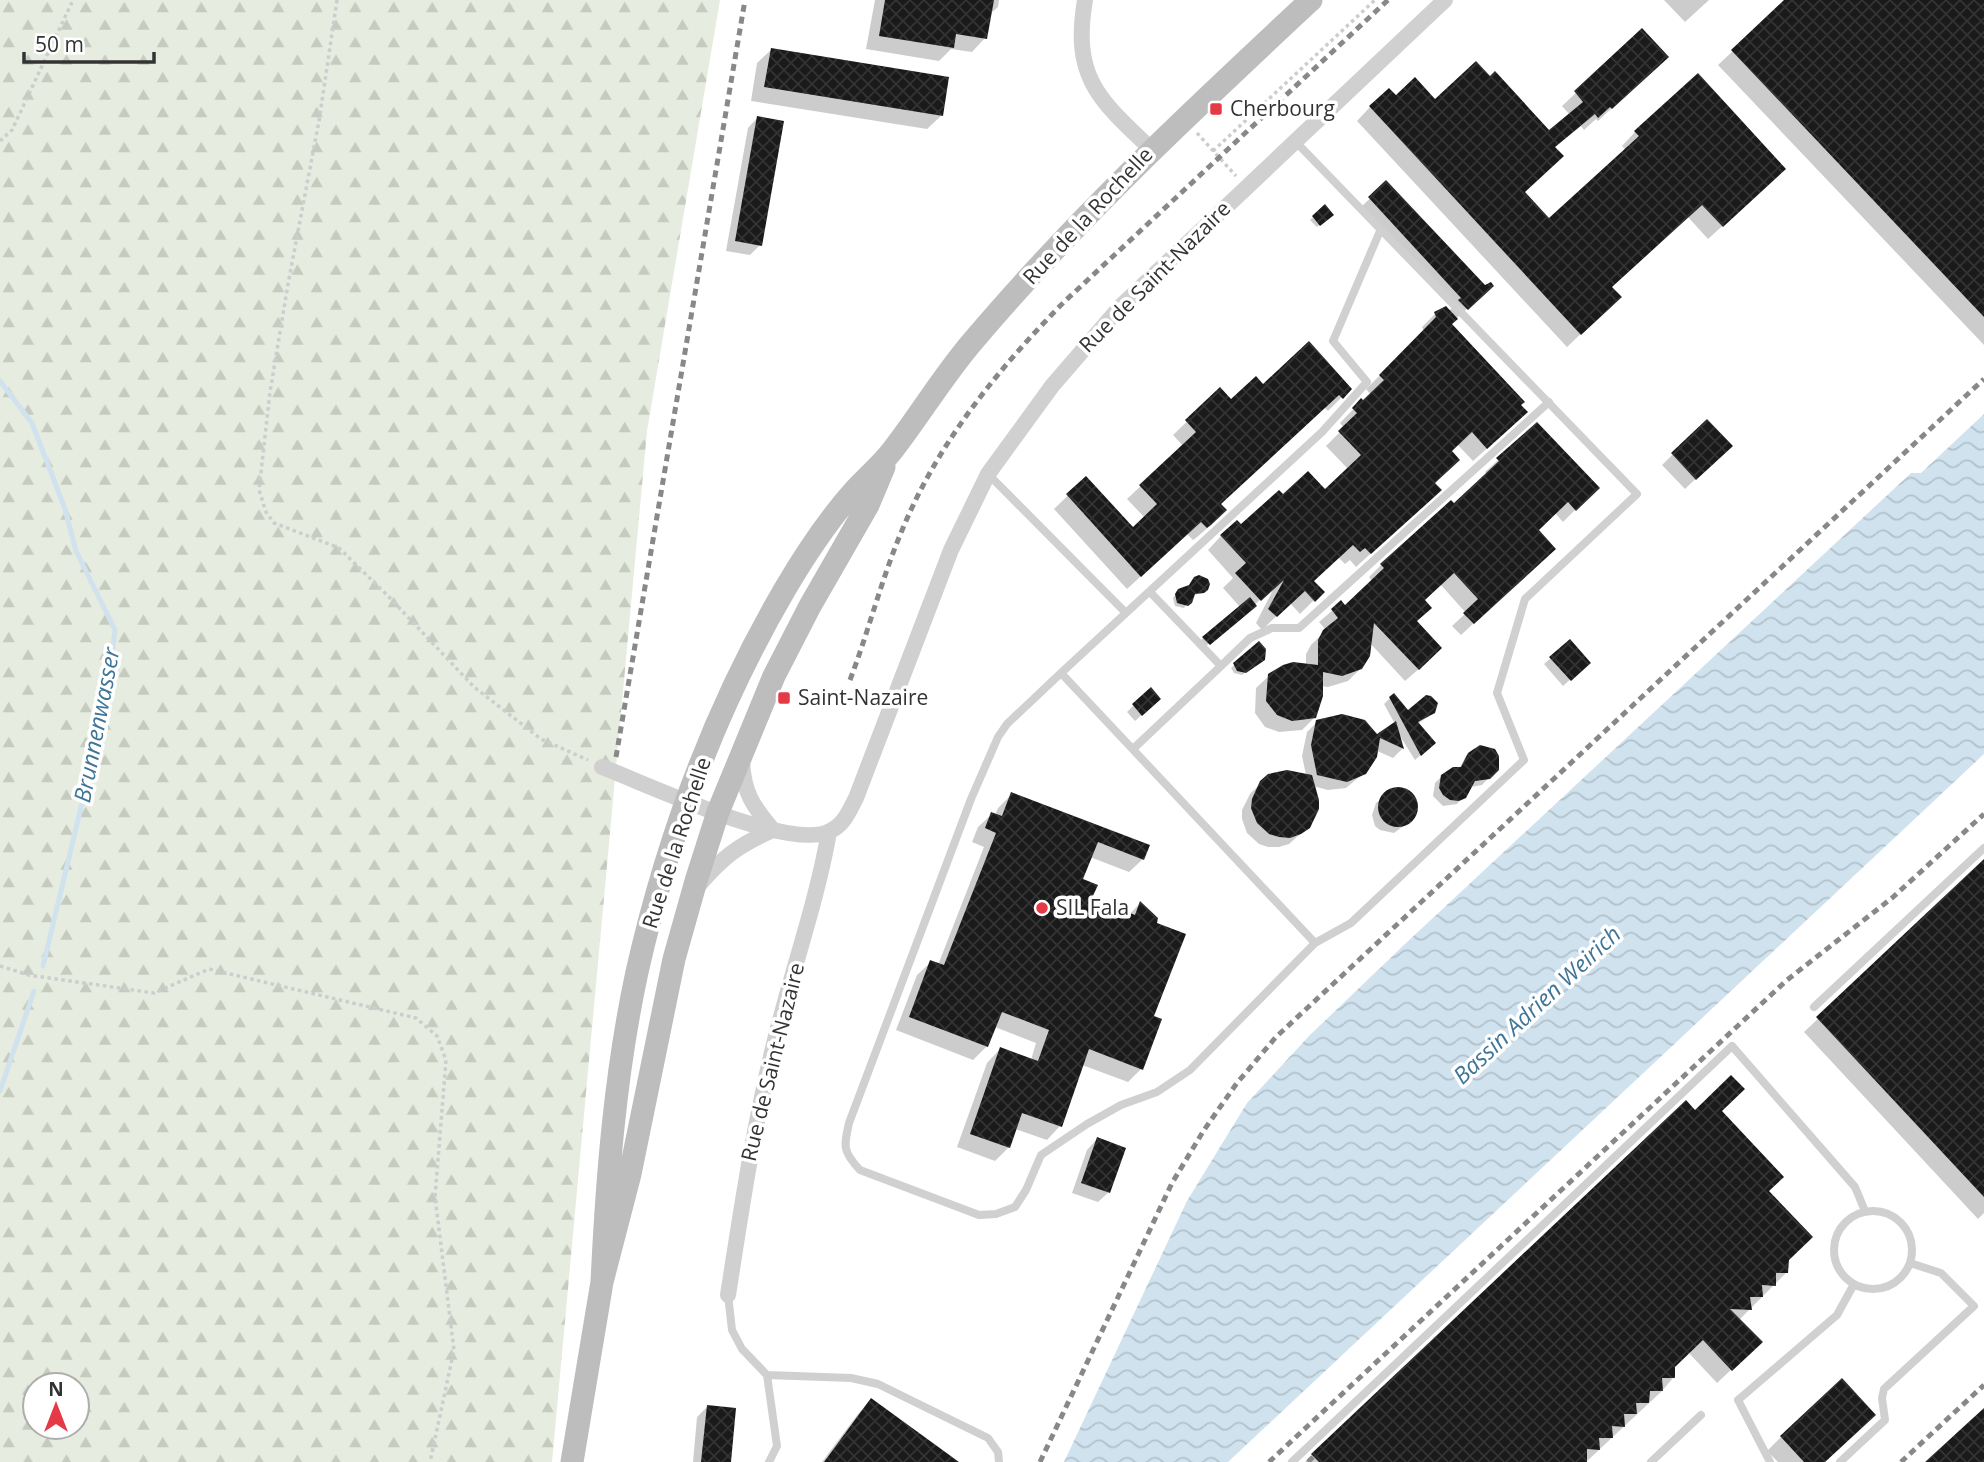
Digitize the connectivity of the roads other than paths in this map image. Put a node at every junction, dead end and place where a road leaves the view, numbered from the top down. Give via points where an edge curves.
1 (1085, 0) edge
2 (1311, 0) edge
3 (1445, 0) edge
4 (1294, 140) junction
5 (1151, 149) junction
6 (1380, 231) junction
7 (1549, 402) junction
8 (890, 454) junction
9 (988, 474) junction
10 (1150, 592) junction
11 (1125, 613) junction
12 (1221, 666) junction
13 (1061, 673) junction
14 (1133, 750) junction
15 (741, 754) junction
16 (602, 767) road end
17 (688, 800) junction
18 (718, 812) junction
19 (773, 831) junction
20 (829, 832) junction
21 (1984, 848) edge
22 (693, 891) junction
23 (1315, 943) junction
24 (1814, 1007) dead end
25 (1865, 1211) junction
26 (1910, 1263) junction
27 (602, 1282) junction
28 (1854, 1284) junction
29 (728, 1295) joint
30 (767, 1375) junction
31 (1701, 1415) dead end
32 (572, 1462) edge
33 (769, 1462) edge
34 (999, 1462) edge
35 (1292, 1462) edge
36 (1651, 1462) edge
37 (1770, 1462) edge
38 (1840, 1462) edge

1 - 5 street via 1080,37 1089,80 1107,107
2 - 5 main road, Rue de la Rochelle
3 - 4 street, Rue de Saint-Nazaire
4 - 6 lane
4 - 9 street, Rue de Saint-Nazaire via 1121,306 1052,386
5 - 8 main road, Rue de la Rochelle via 975,338
6 - 7 lane
6 - 10 lane via 1333,341 1367,382 1322,432
7 - 12 lane via 1299,628 1272,628 1250,638
7 - 23 lane via 1637,494 1525,599 1497,693 1524,760 1352,923
8 - 15 main road, Rue de la Rochelle via 868,505 774,676
8 - 17 main road, Rue de la Rochelle via 825,528 784,591 736,681
9 - 11 lane
9 - 20 street, Rue de Saint-Nazaire via 951,551 856,798 846,817
10 - 11 lane
10 - 12 lane
11 - 13 lane
12 - 14 lane
13 - 14 lane
13 - 23 lane via 998,737 849,1123 844,1145 848,1158 860,1170 979,1215 1015,1207 1041,1155 1087,1124 1121,1105 1157,1093 1190,1070
14 - 23 lane
15 - 18 main road, Rue de la Rochelle
15 - 19 street via 749,800
16 - 17 street
17 - 18 street
17 - 27 main road, Rue de la Rochelle via 651,915 628,1023 607,1190
18 - 19 street
18 - 22 main road, Rue de la Rochelle
19 - 20 street via 796,836
19 - 22 street via 745,842 721,859
20 - 29 street, Rue de Saint-Nazaire via 821,880 773,1047
21 - 24 lane
22 - 27 main road, Rue de la Rochelle via 674,959 631,1174
25 - 26 lane via 1888,1213 1898,1220 1911,1239
25 - 28 lane via 1842,1225 1833,1251 1843,1275
25 - 35 lane via 1855,1187 1732,1046
26 - 28 lane via 1903,1275 1880,1288
26 - 38 lane via 1941,1273 1974,1306 1884,1390 1885,1420
27 - 32 main road, Rue de la Rochelle
28 - 37 lane via 1837,1315 1738,1400
29 - 30 lane via 732,1331
30 - 33 lane via 777,1446
30 - 34 lane via 851,1378 877,1384 988,1437
31 - 36 lane

